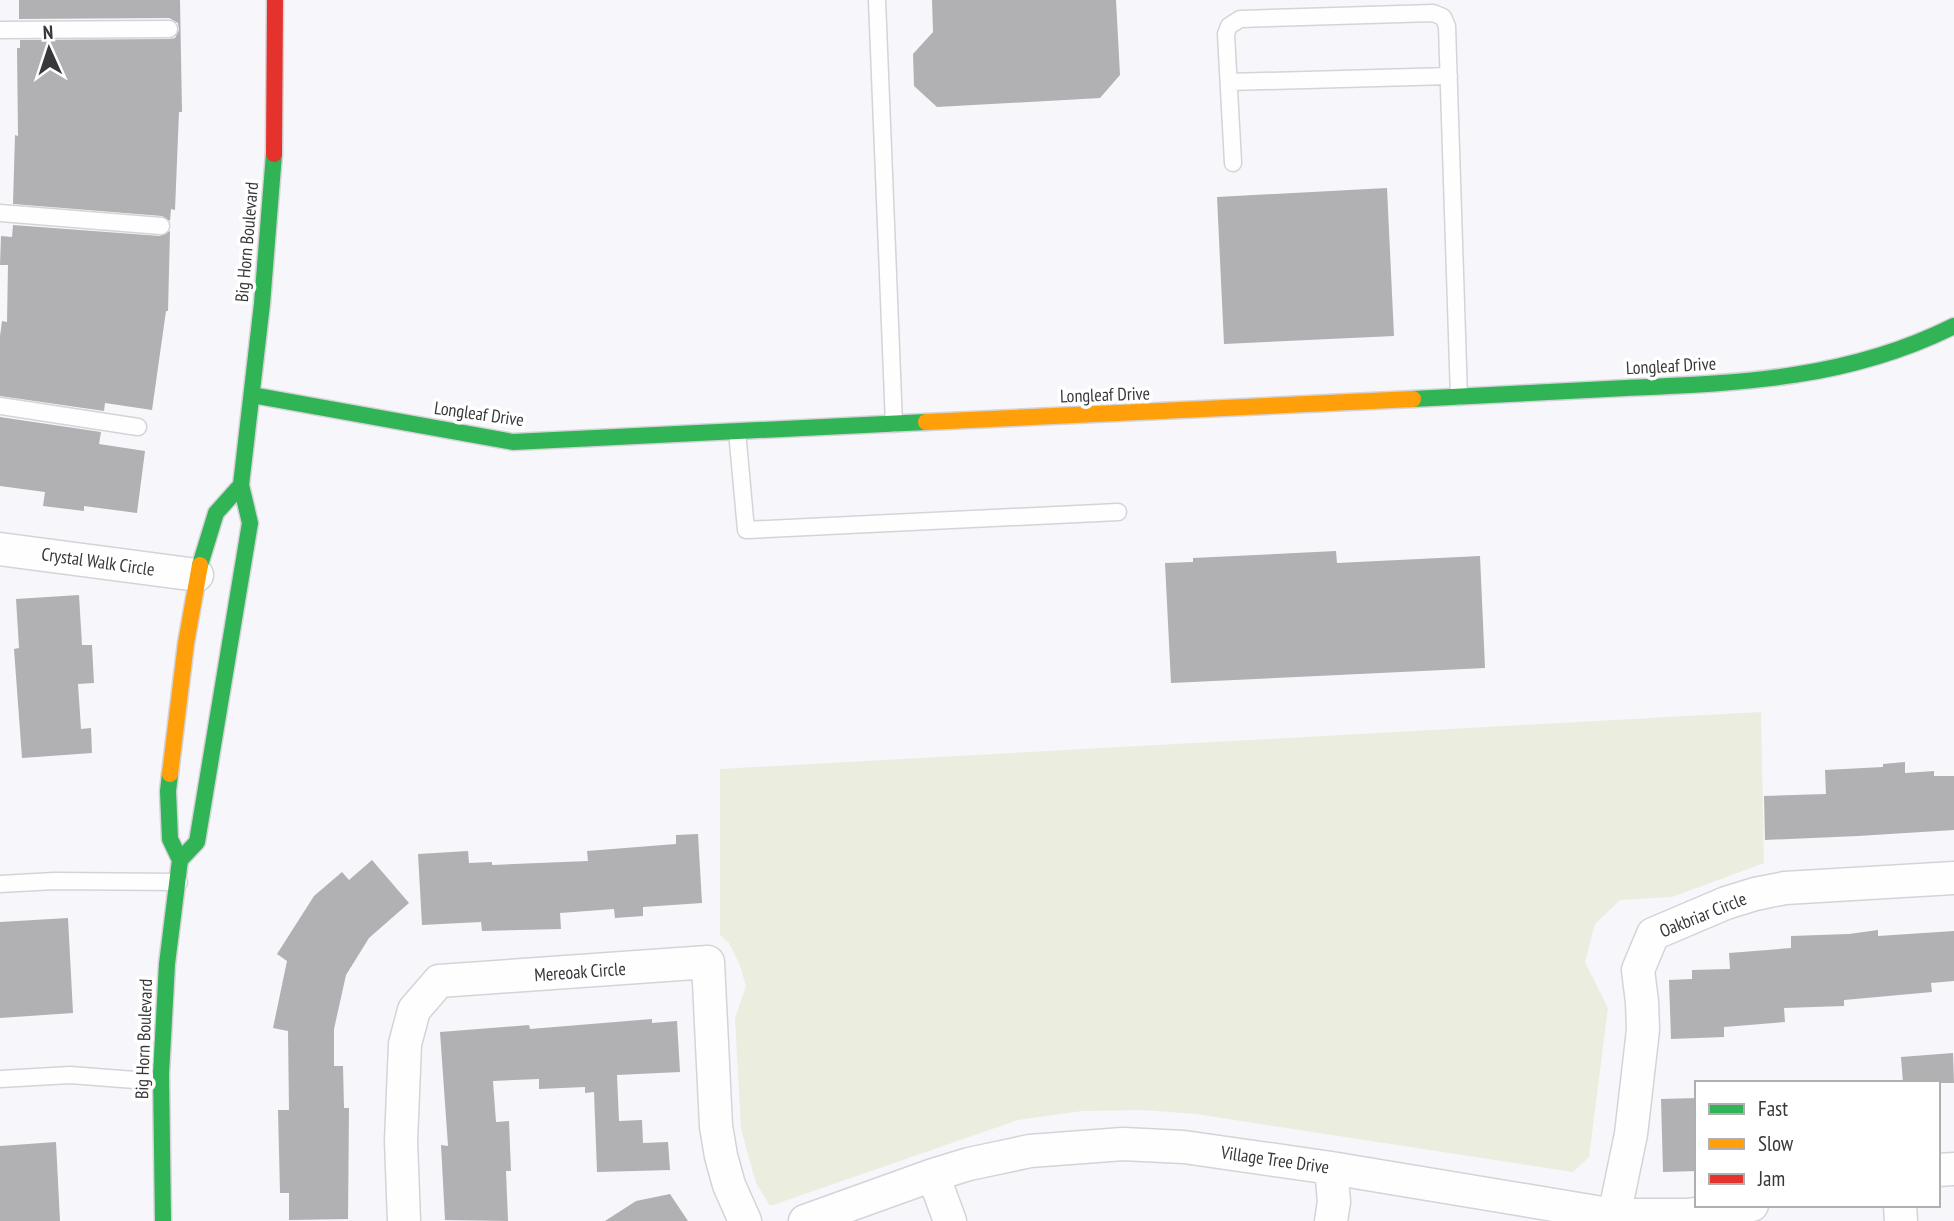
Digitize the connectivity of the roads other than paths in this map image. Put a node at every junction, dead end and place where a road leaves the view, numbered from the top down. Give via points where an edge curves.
1 (275, 0) edge
2 (877, 0) edge
3 (169, 29) dead end
4 (0, 30) edge
5 (1449, 76) junction
6 (1229, 82) junction
7 (1233, 163) dead end
8 (0, 213) edge
9 (161, 226) dead end
10 (1954, 327) edge
11 (252, 395) junction
12 (1459, 397) junction
13 (0, 406) edge
14 (894, 424) junction
15 (138, 427) dead end
16 (737, 431) junction
17 (241, 485) junction
18 (1118, 512) dead end
19 (0, 549) edge
20 (205, 581) junction
21 (200, 722) dead end
22 (211, 756) junction
23 (180, 860) junction
24 (1954, 878) edge
25 (179, 882) junction
26 (0, 884) edge
27 (0, 1079) edge
28 (161, 1082) junction
29 (1331, 1168) junction
30 (933, 1175) junction
31 (1739, 1207) edge
32 (1614, 1218) edge
33 (163, 1221) edge
34 (404, 1221) edge
35 (744, 1221) edge
36 (805, 1221) edge
37 (950, 1221) edge
38 (1331, 1221) edge

1 - 11 street, Big Horn Boulevard via 268,251
2 - 14 lane
3 - 4 lane
5 - 6 lane
5 - 6 lane via 1443,17 1419,13 1240,19 1226,34
5 - 12 lane
6 - 7 lane
8 - 9 lane
10 - 12 street, Longleaf Drive via 1889,356 1825,372 1713,384
11 - 16 street, Longleaf Drive via 513,442
11 - 17 street, Big Horn Boulevard
12 - 14 street, Longleaf Drive
13 - 15 lane
14 - 16 street, Longleaf Drive
16 - 18 lane via 746,530
17 - 20 street, Big Horn Boulevard via 216,513
17 - 22 street, Big Horn Boulevard via 250,523
19 - 20 street, Crystal Walk Circle
20 - 23 street, Big Horn Boulevard via 186,643 169,790 170,839
21 - 22 street
22 - 23 street, Big Horn Boulevard via 197,842
23 - 25 street, Big Horn Boulevard
24 - 32 street, Oakbriar Circle via 1775,890 1726,903 1653,934 1638,970 1643,1030 1631,1134
25 - 26 lane
25 - 28 street, Big Horn Boulevard via 167,964
27 - 28 lane via 70,1074
28 - 33 street, Big Horn Boulevard
29 - 30 street, Village Tree Drive via 1184,1147 1123,1144 1030,1151
29 - 32 street, Village Tree Drive
29 - 38 street
30 - 36 street, Village Tree Drive
30 - 37 street
31 - 32 street, Village Tree Drive
34 - 35 street, Mereoak Circle via 405,1044 414,1010 439,981 708,962 720,1156

